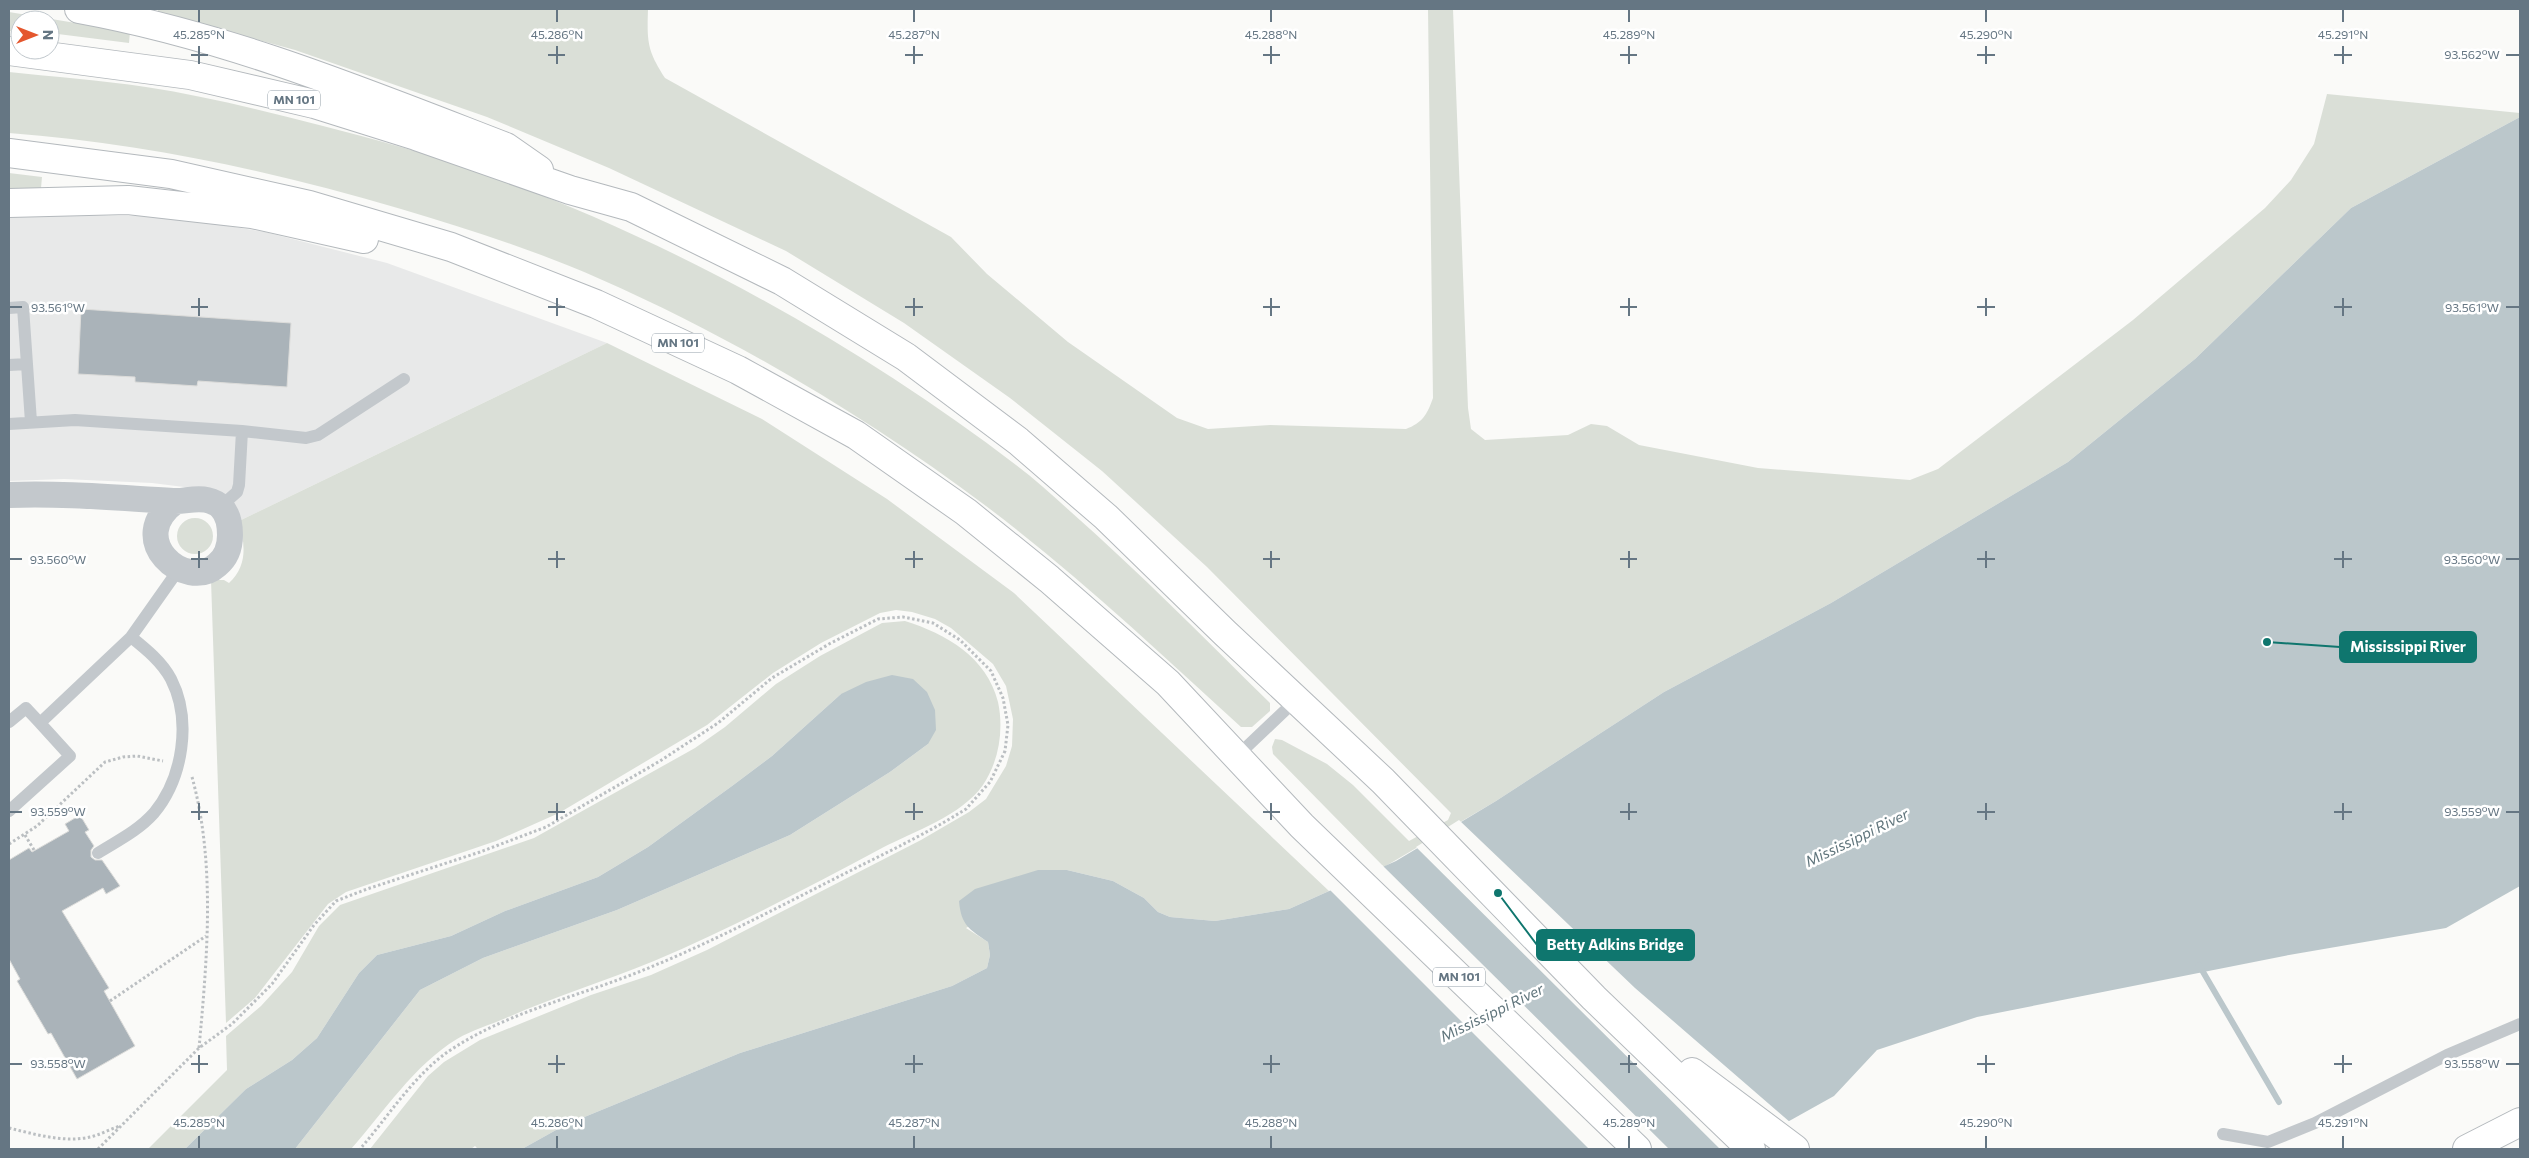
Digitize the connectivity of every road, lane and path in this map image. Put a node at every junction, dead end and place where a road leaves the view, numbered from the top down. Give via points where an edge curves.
1 (79, 9) edge
2 (9, 51) edge
3 (9, 153) edge
4 (570, 190) junction
5 (9, 203) edge
6 (596, 304) junction
7 (9, 308) edge
8 (27, 364) junction
9 (9, 365) edge
10 (404, 379) dead end
11 (31, 422) junction
12 (9, 424) edge
13 (242, 431) junction
14 (9, 495) edge
15 (176, 501) junction
16 (220, 507) junction
17 (179, 570) junction
18 (132, 637) junction
19 (1296, 700) junction
20 (9, 722) edge
21 (40, 723) junction
22 (1237, 756) junction
23 (179, 762) junction
24 (9, 811) edge
25 (25, 835) junction
26 (9, 844) edge
27 (34, 850) dead end
28 (98, 854) dead end
29 (206, 936) junction
30 (1594, 998) junction
31 (110, 1001) dead end
32 (2520, 1024) edge
33 (199, 1048) junction
34 (2520, 1122) edge
35 (122, 1124) junction
36 (9, 1128) edge
37 (2223, 1134) dead end
38 (1625, 1139) edge
39 (98, 1149) edge
40 (360, 1149) edge
41 (1637, 1149) edge
42 (1751, 1149) edge
43 (1795, 1149) edge
44 (2467, 1149) edge

1 - 4 highway via 181,31 334,81 506,147
2 - 4 highway, MN 101 via 190,75 314,104
3 - 6 highway, MN 101 via 172,174 309,205 450,247
4 - 19 highway, MN 101 via 631,207 782,281 906,357 1018,441 1106,516
5 - 6 highway via 128,200 252,214 409,249
6 - 22 highway, MN 101 via 738,370 848,431 966,512 1168,683
7 - 8 lane via 23,307
8 - 9 lane
8 - 11 lane
10 - 13 lane via 318,434 306,438
11 - 12 lane
11 - 13 lane via 75,420
13 - 16 lane via 239,485
14 - 15 street via 96,495
15 - 16 street via 208,500
15 - 17 street via 163,510 156,521 156,541 162,555
16 - 17 street via 230,527 226,557 203,572
17 - 18 lane
18 - 21 lane
18 - 23 lane via 154,656 171,678 179,704 182,732
19 - 22 lane
19 - 30 highway, MN 101 via 1384,781
20 - 21 lane via 26,708
21 - 24 lane via 70,756
22 - 38 highway, MN 101 via 1302,826
23 - 25 path via 137,756 105,762
23 - 28 lane via 167,793 154,813 137,830
23 - 29 path via 193,778 203,840
25 - 26 path
25 - 27 path
29 - 31 path
29 - 33 path
30 - 42 highway, MN 101
30 - 43 highway
32 - 37 lane via 2447,1055 2315,1123 2268,1142
33 - 35 path
33 - 40 path via 232,1024 272,984 314,925 336,901 546,827 668,756 718,723 772,678 878,619 902,617 933,623 960,640 992,671 1003,698 1008,725 1005,751 990,782 966,809 707,944 527,1012 467,1040 418,1077
34 - 44 highway
35 - 36 path via 90,1137 70,1138
35 - 39 path
38 - 41 highway, MN 101

